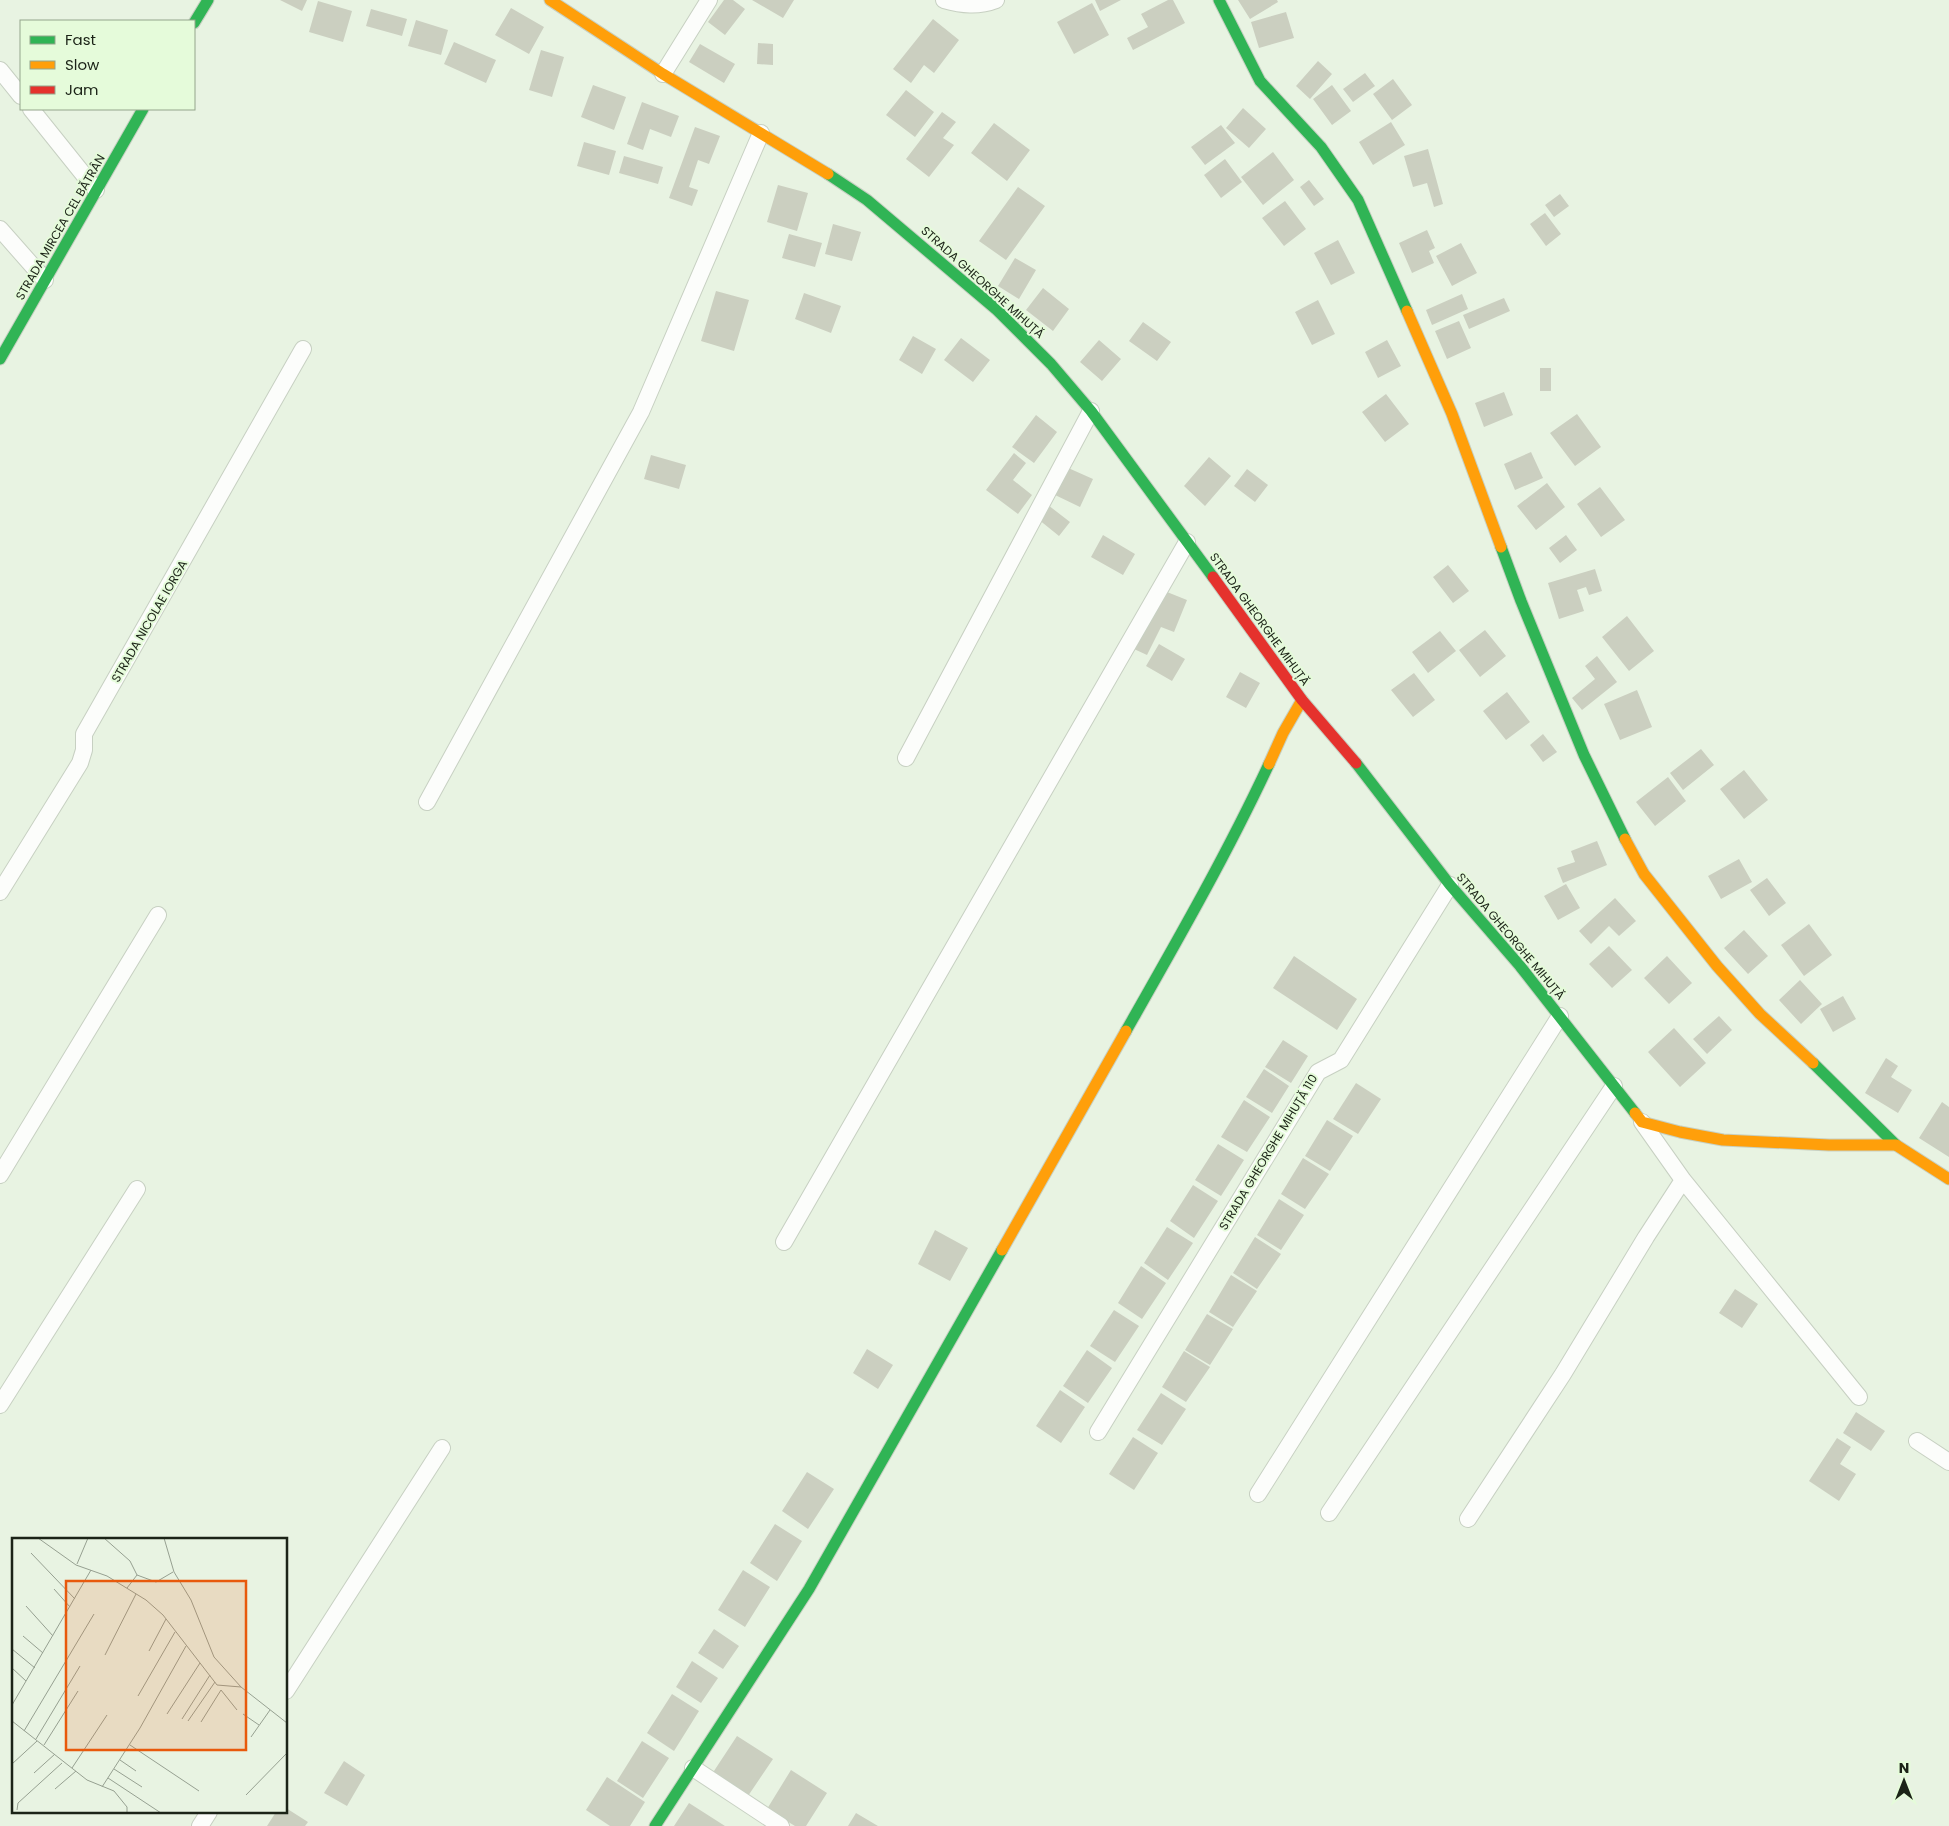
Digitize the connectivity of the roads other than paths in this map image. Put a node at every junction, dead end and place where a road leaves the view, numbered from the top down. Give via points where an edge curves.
1 (208, 0) edge
2 (550, 0) edge
3 (709, 0) edge
4 (944, 0) edge
5 (996, 0) edge
6 (1219, 0) edge
7 (195, 21) edge
8 (0, 70) edge
9 (663, 74) junction
10 (20, 95) edge
11 (32, 110) edge
12 (142, 110) edge
13 (761, 133) junction
14 (96, 190) junction
15 (0, 229) edge
16 (45, 280) junction
17 (303, 349) dead end
18 (0, 359) edge
19 (1091, 411) junction
20 (1187, 542) junction
21 (1302, 700) junction
22 (906, 758) dead end
23 (427, 802) dead end
24 (1450, 884) junction
25 (0, 892) edge
26 (158, 915) dead end
27 (1560, 1016) junction
28 (1614, 1086) junction
29 (1642, 1122) junction
30 (1896, 1145) junction
31 (0, 1175) edge
32 (1949, 1179) edge
33 (1683, 1180) junction
34 (137, 1189) dead end
35 (784, 1242) dead end
36 (1858, 1397) dead end
37 (0, 1405) edge
38 (1098, 1432) dead end
39 (1917, 1441) dead end
40 (442, 1448) dead end
41 (1949, 1462) edge
42 (1258, 1494) dead end
43 (1329, 1514) dead end
44 (1468, 1519) dead end
45 (288, 1689) edge
46 (693, 1768) junction
47 (208, 1814) edge
48 (200, 1826) edge
49 (655, 1826) edge
50 (781, 1826) edge

1 - 7 street
2 - 9 street, STRADA GHEORGHE MIHUȚĂ
3 - 9 street
4 - 5 street via 982,5
6 - 30 street via 1260,81 1321,146 1358,200 1452,414 1521,601 1584,755 1644,874 1760,1014
8 - 10 street
9 - 13 street, STRADA GHEORGHE MIHUȚĂ
11 - 14 street
12 - 14 street, STRADA MIRCEA CEL BĂTRÂN
13 - 19 street, STRADA GHEORGHE MIHUȚĂ via 867,200 898,226 997,310 1051,364
13 - 23 street via 642,412
14 - 16 street, STRADA MIRCEA CEL BĂTRÂN
15 - 16 street
16 - 18 street, STRADA MIRCEA CEL BĂTRÂN
17 - 25 street, STRADA NICOLAE IORGA via 84,734 80,763
19 - 20 street, STRADA GHEORGHE MIHUȚĂ
19 - 22 street
20 - 21 street, STRADA GHEORGHE MIHUȚĂ
20 - 35 street
21 - 24 street, STRADA GHEORGHE MIHUȚĂ
21 - 46 street via 1193,913 814,1581
24 - 27 street, STRADA GHEORGHE MIHUȚĂ
24 - 38 street, STRADA GHEORGHE MIHUȚĂ 110 via 1341,1060 1318,1072
26 - 31 street
27 - 28 street, STRADA GHEORGHE MIHUȚĂ
27 - 42 street
28 - 29 street, STRADA GHEORGHE MIHUȚĂ
28 - 43 street
29 - 30 street via 1723,1140
29 - 33 street
30 - 32 street
33 - 36 street
33 - 44 street via 1563,1374
34 - 37 street
39 - 41 street
40 - 45 street
46 - 49 street
46 - 50 street
47 - 48 street

